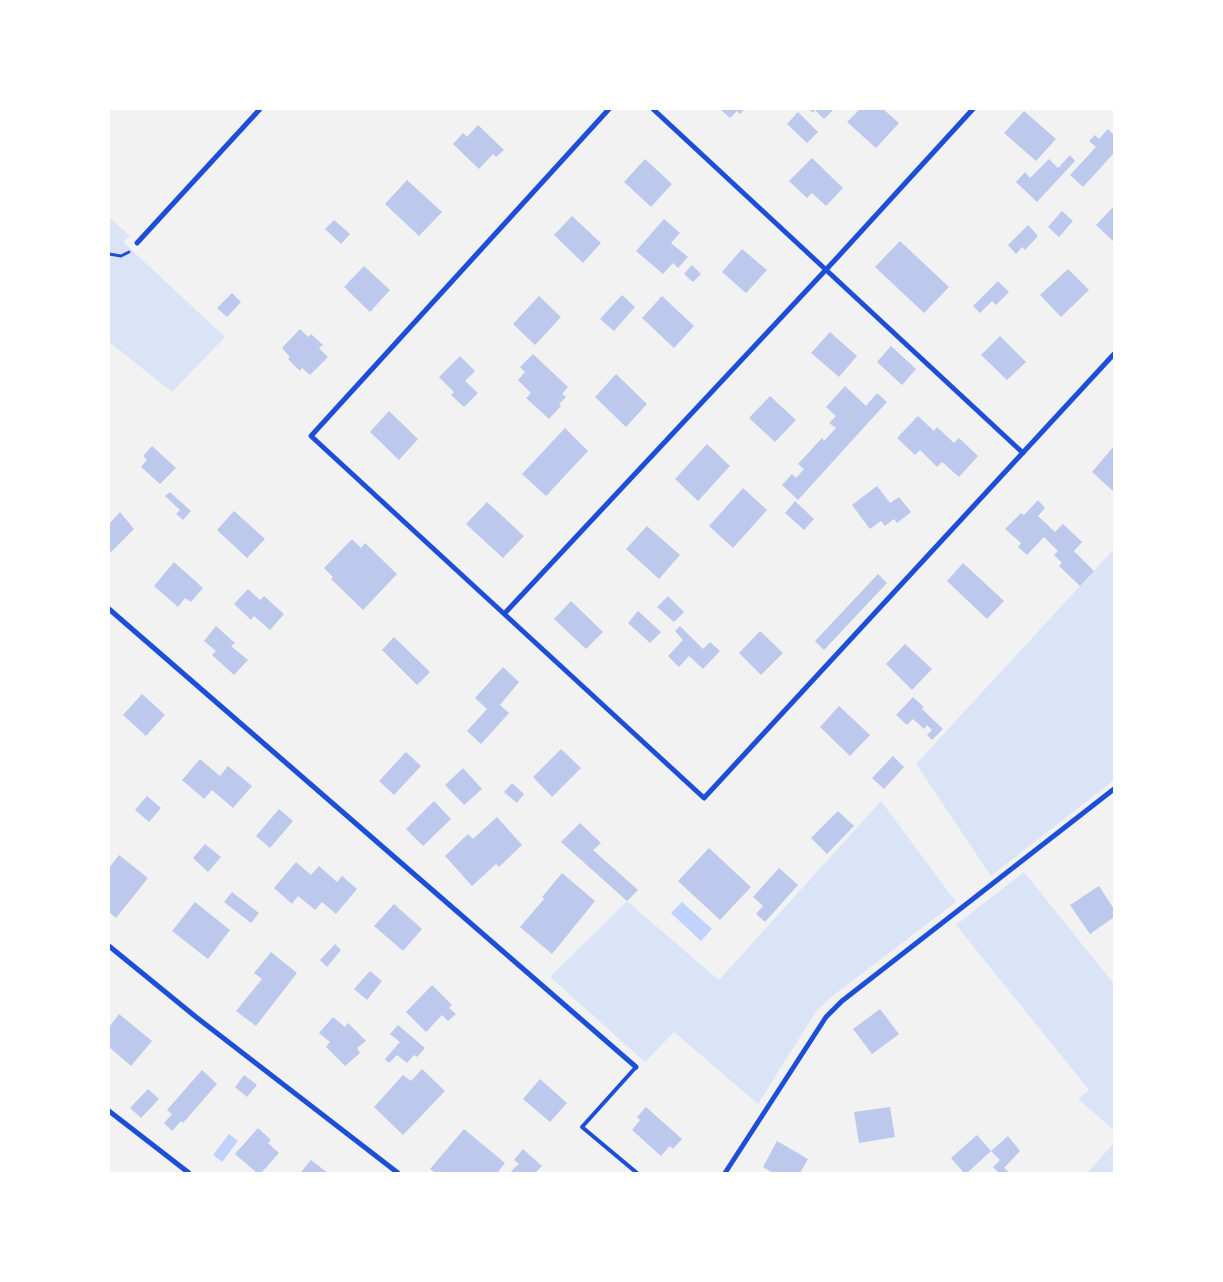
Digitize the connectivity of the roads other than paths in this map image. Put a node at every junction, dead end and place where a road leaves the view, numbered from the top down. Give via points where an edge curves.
1 (260, 109) edge
2 (609, 109) edge
3 (653, 109) edge
4 (973, 109) edge
5 (137, 243) road end
6 (826, 269) junction
7 (1114, 354) edge
8 (1023, 453) junction
9 (109, 609) edge
10 (504, 614) junction
11 (1114, 789) edge
12 (109, 946) edge
13 (636, 1067) joint
14 (109, 1111) edge
15 (189, 1173) edge
16 (398, 1173) edge
17 (637, 1173) edge
18 (725, 1173) edge

1 - 5 street
2 - 10 street via 311,436
3 - 6 street
4 - 6 street
6 - 8 street
6 - 10 street
7 - 8 street
8 - 10 street via 704,798
9 - 13 street
11 - 18 street via 826,1016
12 - 16 street
13 - 17 lane via 582,1127
14 - 15 street

